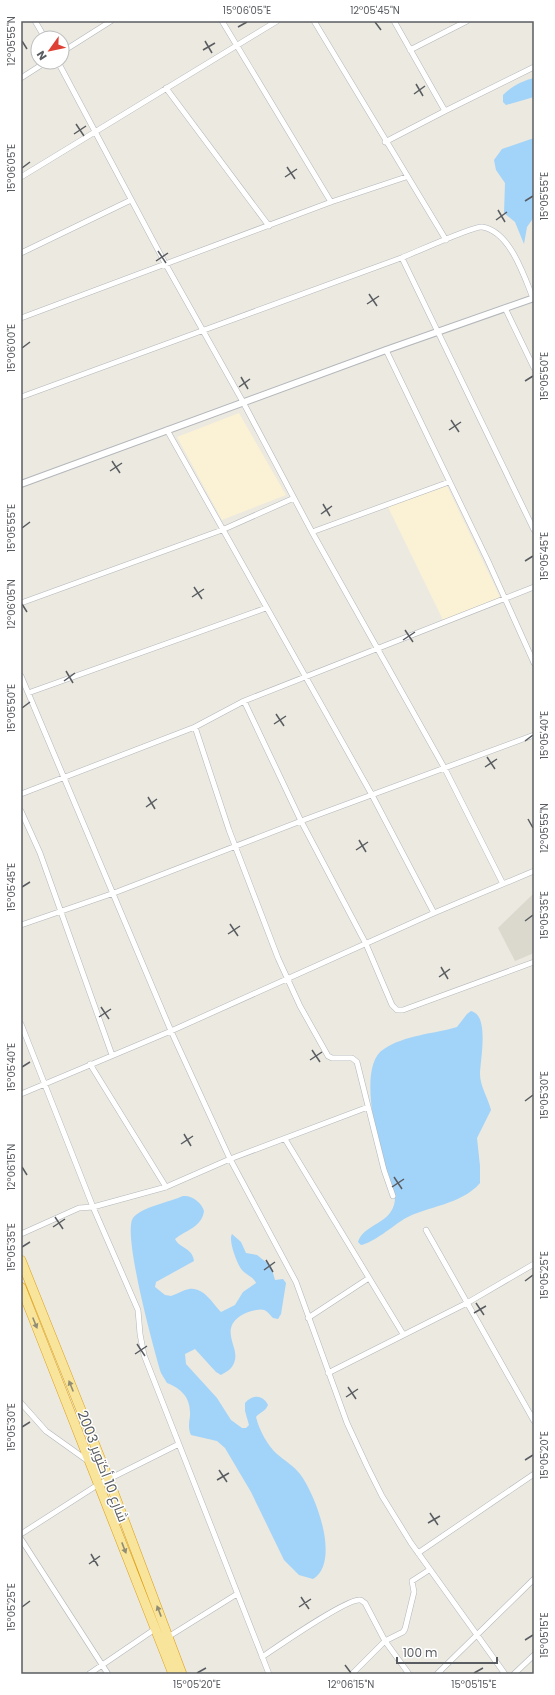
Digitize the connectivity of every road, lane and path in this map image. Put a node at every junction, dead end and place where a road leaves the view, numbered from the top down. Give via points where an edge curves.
1 (35, 21) edge
2 (110, 21) edge
3 (222, 21) edge
4 (277, 21) edge
5 (314, 21) edge
6 (394, 21) edge
7 (467, 21) edge
8 (40, 30) edge
9 (236, 46) junction
10 (70, 47) edge
11 (410, 50) junction
12 (534, 67) edge
13 (34, 70) edge
14 (62, 70) edge
15 (21, 78) edge
16 (166, 88) junction
17 (445, 111) junction
18 (96, 131) junction
19 (385, 142) junction
20 (21, 176) edge
21 (406, 177) junction
22 (131, 200) junction
23 (331, 202) junction
24 (270, 226) junction
25 (446, 240) junction
26 (21, 253) edge
27 (402, 258) junction
28 (165, 263) junction
29 (534, 298) edge
30 (505, 308) junction
31 (21, 318) edge
32 (202, 330) junction
33 (437, 331) junction
34 (386, 350) junction
35 (534, 368) edge
36 (21, 397) edge
37 (243, 402) junction
38 (167, 430) junction
39 (448, 482) junction
40 (21, 484) edge
41 (294, 498) junction
42 (222, 530) junction
43 (534, 530) edge
44 (312, 532) junction
45 (534, 587) edge
46 (505, 599) junction
47 (21, 603) edge
48 (266, 608) junction
49 (377, 650) junction
50 (534, 663) edge
51 (21, 676) edge
52 (305, 677) junction
53 (28, 693) junction
54 (244, 701) junction
55 (195, 727) junction
56 (534, 735) edge
57 (445, 769) junction
58 (64, 776) junction
59 (21, 794) edge
60 (372, 795) junction
61 (21, 811) edge
62 (301, 821) junction
63 (236, 847) junction
64 (534, 871) edge
65 (503, 884) junction
66 (114, 893) junction
67 (61, 912) junction
68 (434, 913) junction
69 (21, 925) edge
70 (366, 944) junction
71 (534, 962) edge
72 (288, 980) junction
73 (21, 1024) edge
74 (172, 1031) junction
75 (112, 1055) junction
76 (90, 1064) junction
77 (43, 1085) junction
78 (21, 1094) edge
79 (368, 1107) junction
80 (285, 1139) junction
81 (230, 1159) junction
82 (166, 1186) junction
83 (394, 1196) dead end
84 (93, 1208) junction
85 (426, 1230) dead end
86 (21, 1234) edge
87 (21, 1260) edge
88 (534, 1264) edge
89 (23, 1272) edge
90 (368, 1278) junction
91 (21, 1287) edge
92 (467, 1303) junction
93 (308, 1318) junction
94 (403, 1334) junction
95 (328, 1373) junction
96 (21, 1403) edge
97 (534, 1421) edge
98 (179, 1444) junction
99 (90, 1463) junction
100 (534, 1474) edge
101 (108, 1480) junction
102 (99, 1484) junction
103 (21, 1534) edge
104 (21, 1539) edge
105 (418, 1553) junction
106 (429, 1570) junction
107 (534, 1578) edge
108 (237, 1594) junction
109 (156, 1629) junction
110 (476, 1633) junction
111 (168, 1637) junction
112 (385, 1641) junction
113 (534, 1655) edge
114 (262, 1657) junction
115 (102, 1665) junction
116 (89, 1674) edge
117 (108, 1674) edge
118 (173, 1674) edge
119 (182, 1674) edge
120 (270, 1674) edge
121 (352, 1674) edge
122 (409, 1674) edge
123 (437, 1674) edge
124 (505, 1674) edge
125 (514, 1674) edge

1 - 8 street
2 - 10 street
3 - 9 street
4 - 9 street
5 - 19 street
6 - 11 street
7 - 11 street
9 - 16 street
9 - 23 street
11 - 17 street
12 - 17 street
13 - 15 street
14 - 18 street
16 - 18 street
16 - 24 street
17 - 19 street
18 - 20 street
18 - 22 street
19 - 21 street
21 - 23 street
21 - 25 street
22 - 26 street
22 - 28 street
23 - 24 street
24 - 28 street
25 - 27 street
25 - 29 street via 481,227 495,234 504,240 517,261
27 - 32 street
27 - 33 street
28 - 31 street
28 - 32 street
29 - 30 street
30 - 33 street
30 - 35 street
32 - 36 street
32 - 37 street
33 - 34 street
33 - 43 street
34 - 37 street
34 - 39 street
37 - 38 street
37 - 41 street
38 - 40 street
38 - 42 street
39 - 44 street
39 - 46 street
41 - 42 street
41 - 44 street
42 - 47 street
42 - 48 street
44 - 49 street
45 - 46 street
46 - 49 street
46 - 50 street
48 - 52 street
48 - 53 street
49 - 52 street
49 - 57 street
51 - 53 street
52 - 54 street
52 - 60 street
53 - 58 street
54 - 55 street
54 - 62 street
55 - 58 street
55 - 63 street
56 - 57 street
57 - 60 street
57 - 65 street
58 - 59 street
58 - 66 street
60 - 62 street
60 - 68 street
61 - 67 street via 40,853
62 - 63 street
62 - 70 street
63 - 66 street
63 - 72 street
64 - 65 street
65 - 68 street
66 - 67 street
66 - 74 street
67 - 69 street
67 - 75 street
68 - 70 street
70 - 71 street via 392,1005 397,1010
70 - 72 street
72 - 74 street
72 - 79 street via 328,1056 352,1058 356,1062
73 - 77 street
74 - 75 street
74 - 81 street
75 - 76 street
76 - 77 street
76 - 82 street
77 - 78 street
77 - 84 street
79 - 80 street
79 - 83 street via 384,1170
80 - 81 street
80 - 90 street
81 - 82 street
81 - 93 street via 296,1282
82 - 84 street
84 - 86 street via 79,1208
84 - 98 street via 138,1310 144,1355
85 - 92 street
87 - 89 highway, شارع 10 أكتوبر 2003
88 - 92 street
101 -> 89 highway, شارع 10 أكتوبر 2003
90 - 93 street
90 - 94 street
91 -> 99 highway, شارع 10 أكتوبر 2003
92 - 94 street
92 - 97 street
93 - 95 street
94 - 95 street
95 - 105 street via 347,1423 382,1496
96 - 99 street via 46,1431
98 - 101 street
98 - 108 street
99 - 102 highway, شارع 10 أكتوبر 2003
100 - 105 street
101 - 102 street
111 -> 101 highway, شارع 10 أكتوبر 2003
102 - 103 street
102 -> 109 highway, شارع 10 أكتوبر 2003
104 - 115 street
105 - 106 street
106 - 110 street
106 - 112 street via 412,1581 414,1592 405,1629
107 - 110 street
108 - 111 street
108 - 114 street
109 - 115 street
109 - 118 highway, شارع 10 أكتوبر 2003
110 - 123 street
110 - 124 street
111 - 119 highway, شارع 10 أكتوبر 2003
112 - 114 street via 365,1603 360,1600 353,1601 325,1617
112 - 121 street
112 - 122 street
113 - 125 street
114 - 120 street
115 - 116 street
115 - 117 street

